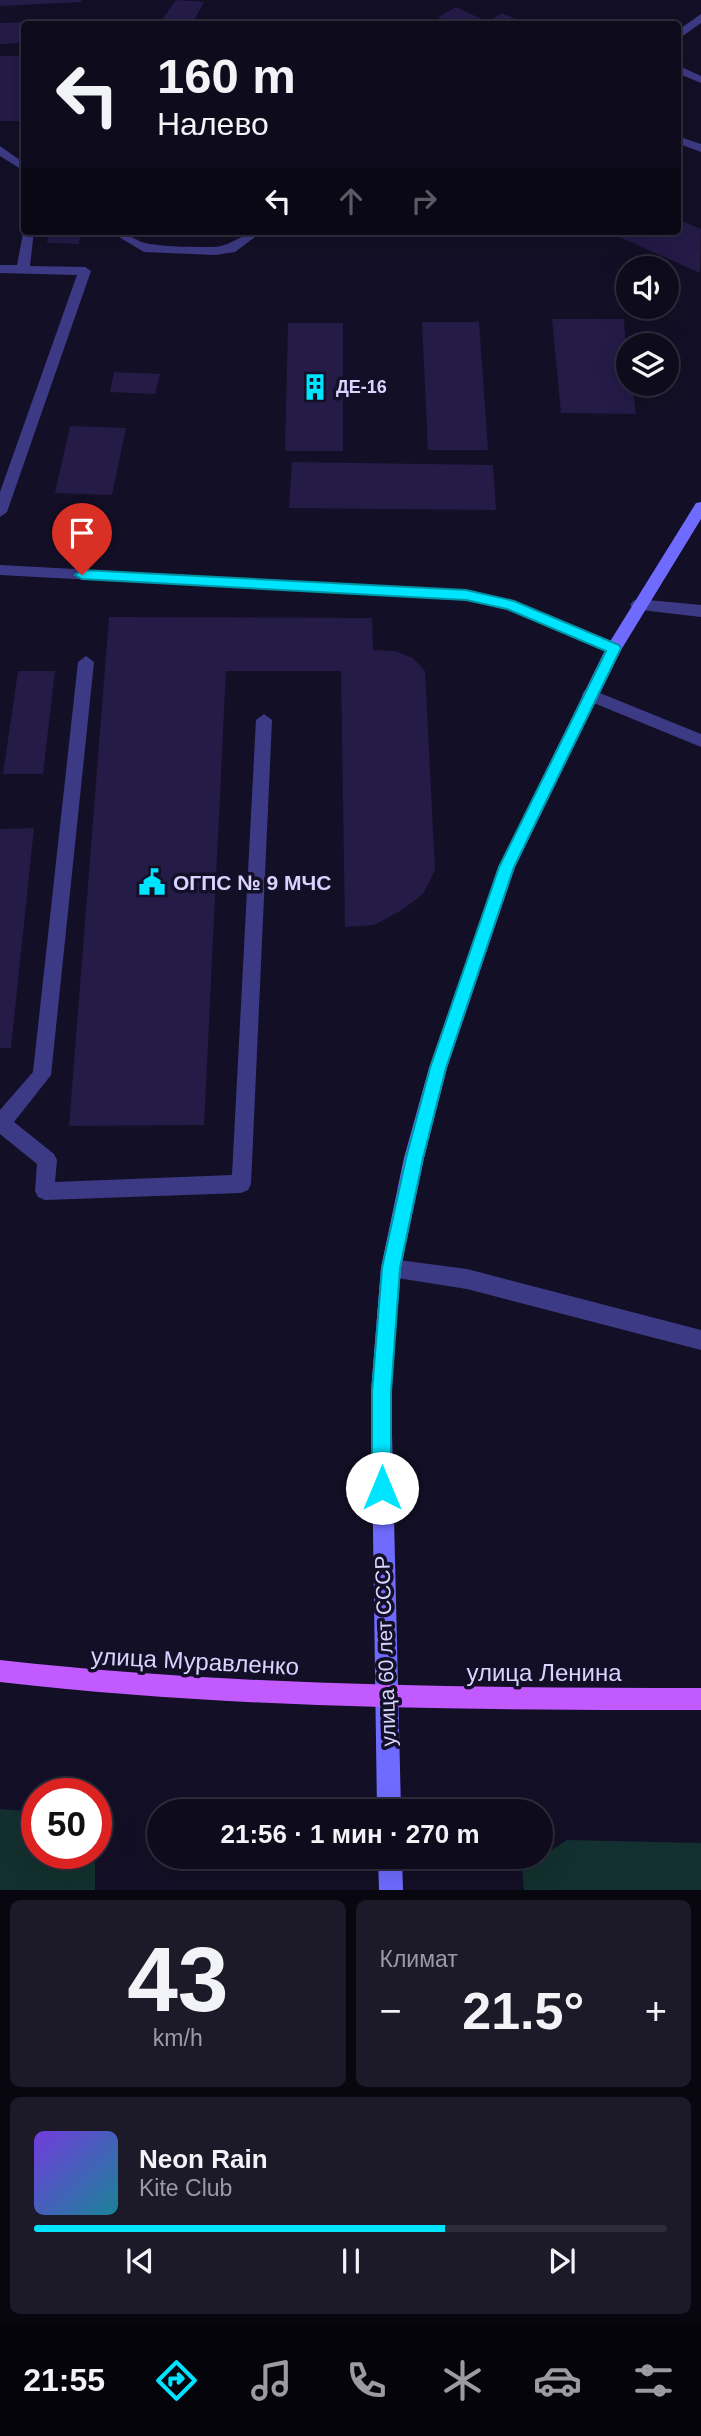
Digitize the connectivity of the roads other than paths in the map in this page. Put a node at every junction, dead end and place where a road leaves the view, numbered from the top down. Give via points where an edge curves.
1 (701, 17) edge
2 (681, 34) edge
3 (681, 70) edge
4 (701, 80) edge
5 (681, 140) edge
6 (701, 148) edge
7 (0, 150) edge
8 (21, 166) edge
9 (27, 235) edge
10 (122, 235) edge
11 (252, 235) edge
12 (0, 269) edge
13 (23, 270) junction
14 (701, 507) edge
15 (0, 512) edge
16 (0, 570) edge
17 (638, 605) junction
18 (701, 611) edge
19 (614, 648) junction
20 (86, 662) dead end
21 (590, 695) junction
22 (264, 720) dead end
23 (701, 741) edge
24 (0, 1124) edge
25 (391, 1268) junction
26 (701, 1340) edge
27 (0, 1671) edge
28 (386, 1699) junction
29 (701, 1699) edge
30 (389, 1799) edge
31 (390, 1869) edge
32 (391, 1890) edge

1 - 2 lane
3 - 4 lane
5 - 6 lane
7 - 8 lane
9 - 13 lane
10 - 11 lane via 144,248 215,251 243,243
12 - 13 lane
13 - 15 lane via 85,271
14 - 17 main road, улица 60 лет СССР
16 - 19 lane via 466,595 510,605
17 - 18 lane
17 - 19 main road, улица 60 лет СССР
19 - 21 main road, улица 60 лет СССР
20 - 24 lane via 42,1075
21 - 23 lane
21 - 25 main road, улица 60 лет СССР via 507,867 479,942 438,1068
22 - 24 lane via 241,1184 46,1191 47,1160
25 - 26 lane via 467,1279
25 - 28 main road, улица 60 лет СССР via 381,1392
27 - 28 main road, улица Муравленко via 70,1680
28 - 29 main road, улица Ленина
28 - 30 main road, улица 60 лет СССР
31 - 32 main road

